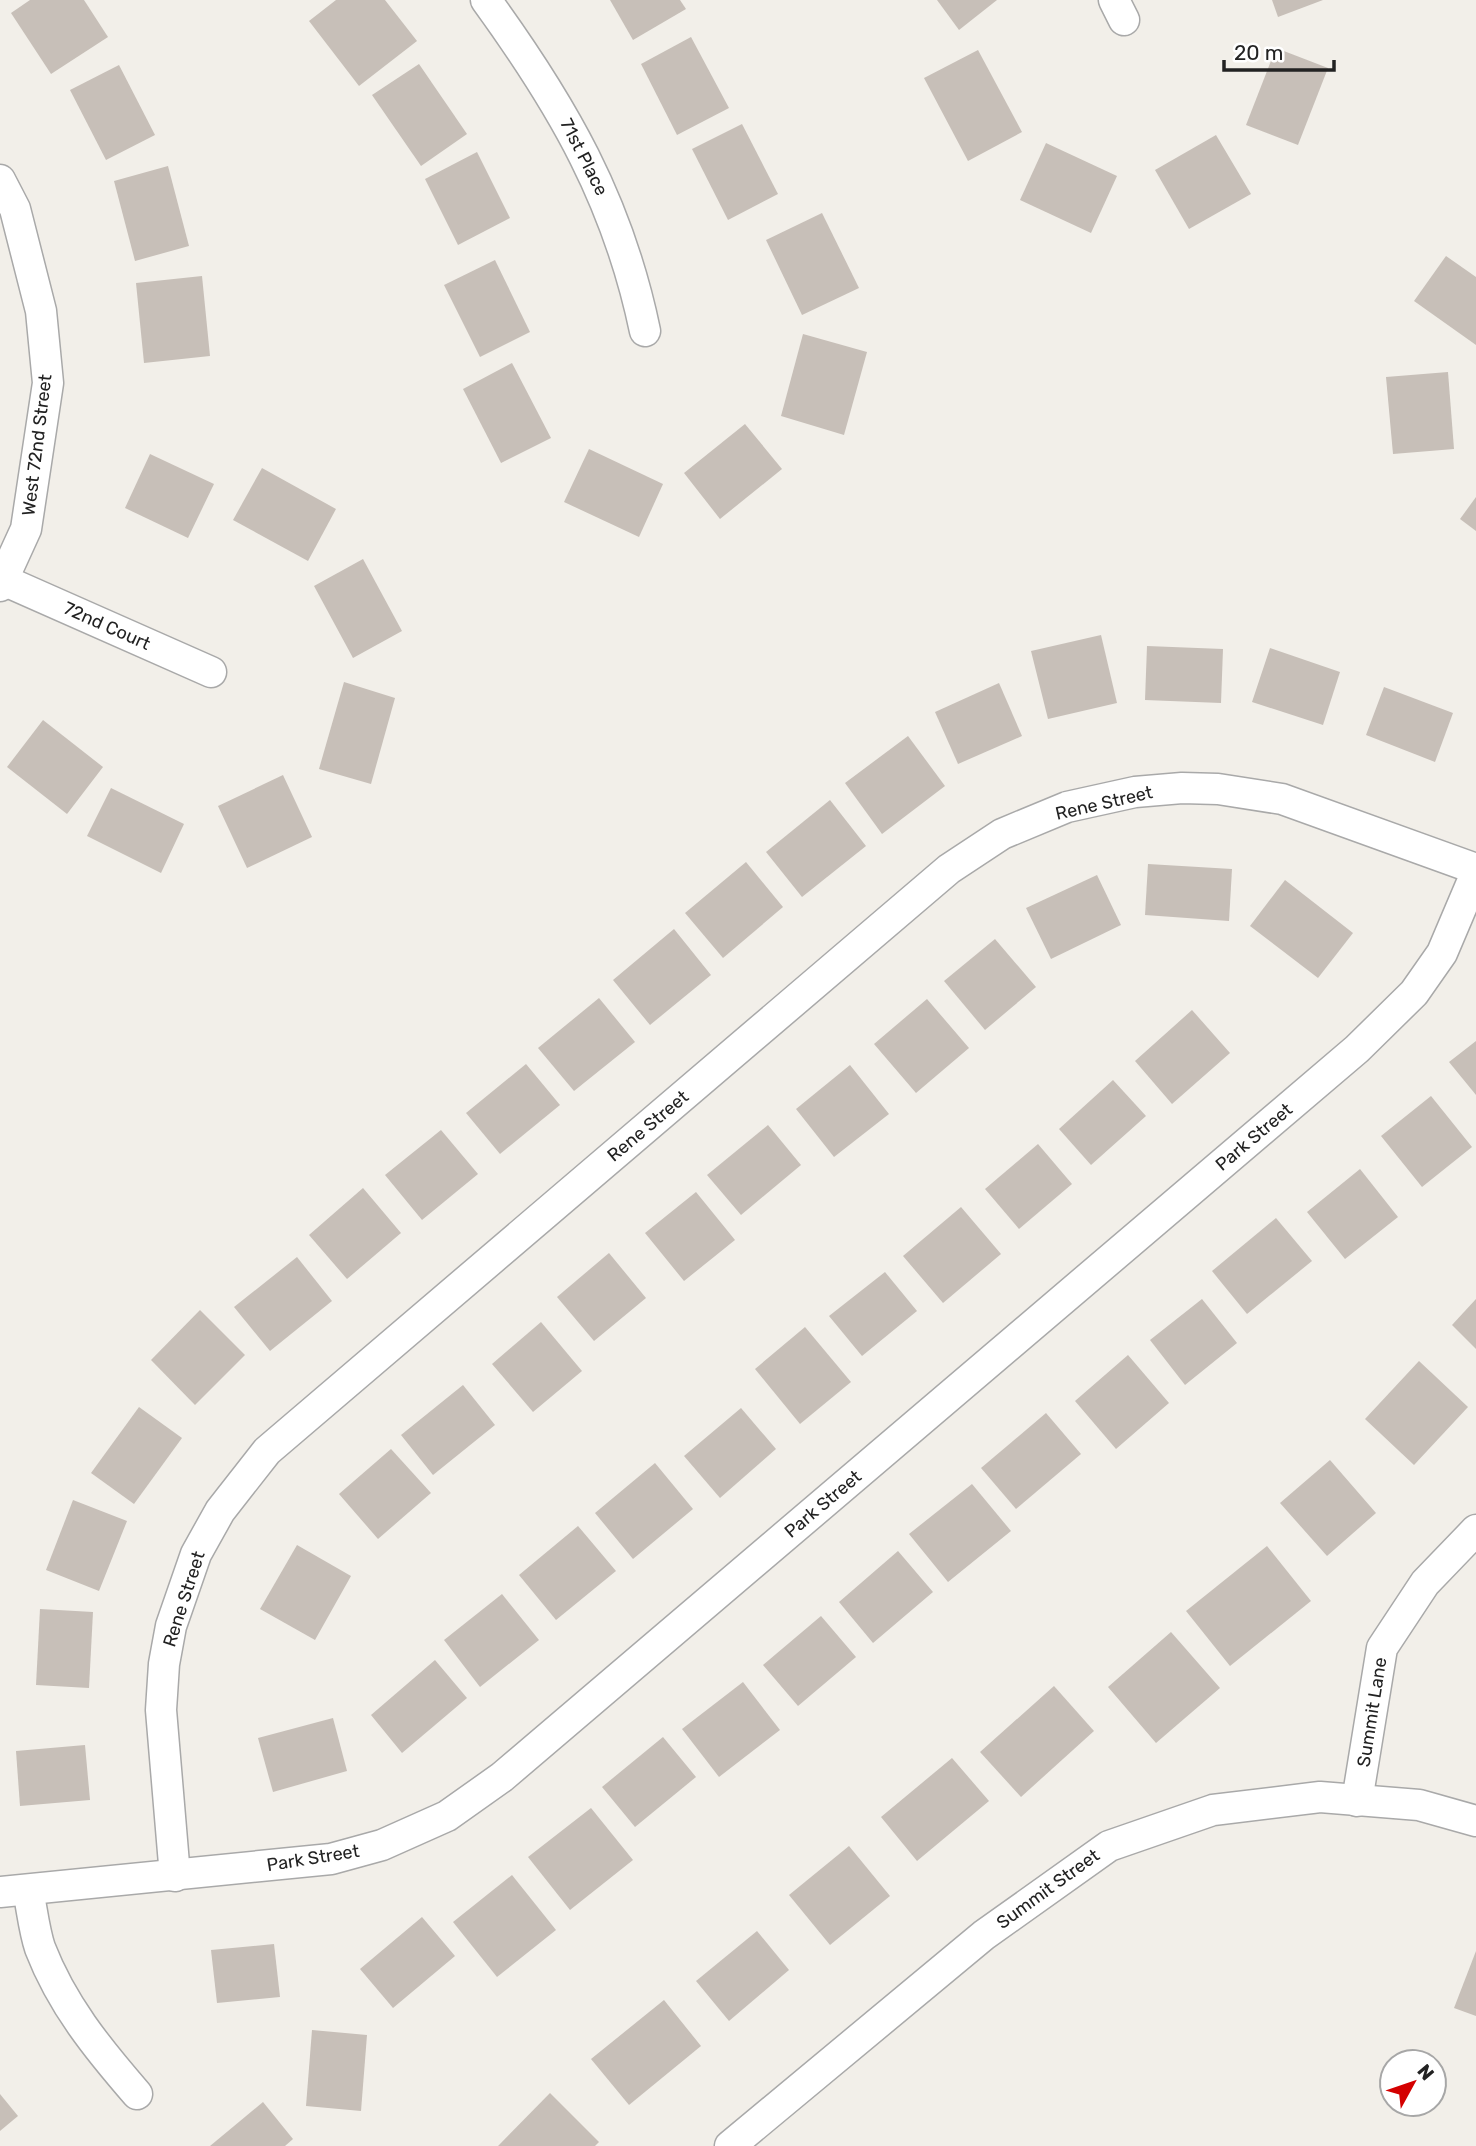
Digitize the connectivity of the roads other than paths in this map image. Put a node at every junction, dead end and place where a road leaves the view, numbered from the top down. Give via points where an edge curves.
1 (486, 0) edge
2 (0, 180) edge
3 (645, 331) dead end
4 (1, 583) edge
5 (211, 672) dead end
6 (1476, 871) edge
7 (1476, 1530) edge
8 (1357, 1801) junction
9 (1476, 1821) edge
10 (175, 1876) junction
11 (14, 1891) edge
12 (137, 2094) dead end
13 (730, 2146) edge

1 - 3 street, 71st Place via 550,92 604,194 635,282
2 - 4 street, West 72nd Street via 15,209 41,311 48,383 26,529
4 - 5 street, 72nd Court
6 - 10 street, Park Street via 1442,953 1414,993 1357,1049 502,1777 447,1816 382,1845 331,1859
6 - 10 street, Rene Street via 1282,799 1182,788 1135,792 1067,807 1002,834 949,869 267,1451 220,1511 196,1554 171,1626 164,1664 161,1710
7 - 8 street, Summit Lane via 1425,1583 1382,1648
8 - 9 street, Summit Street via 1419,1805
8 - 13 street, Summit Street via 1320,1797 1213,1811 1109,1846 984,1935
10 - 11 street, Park Street
11 - 12 street, Park Street via 62,1995 88,2038

